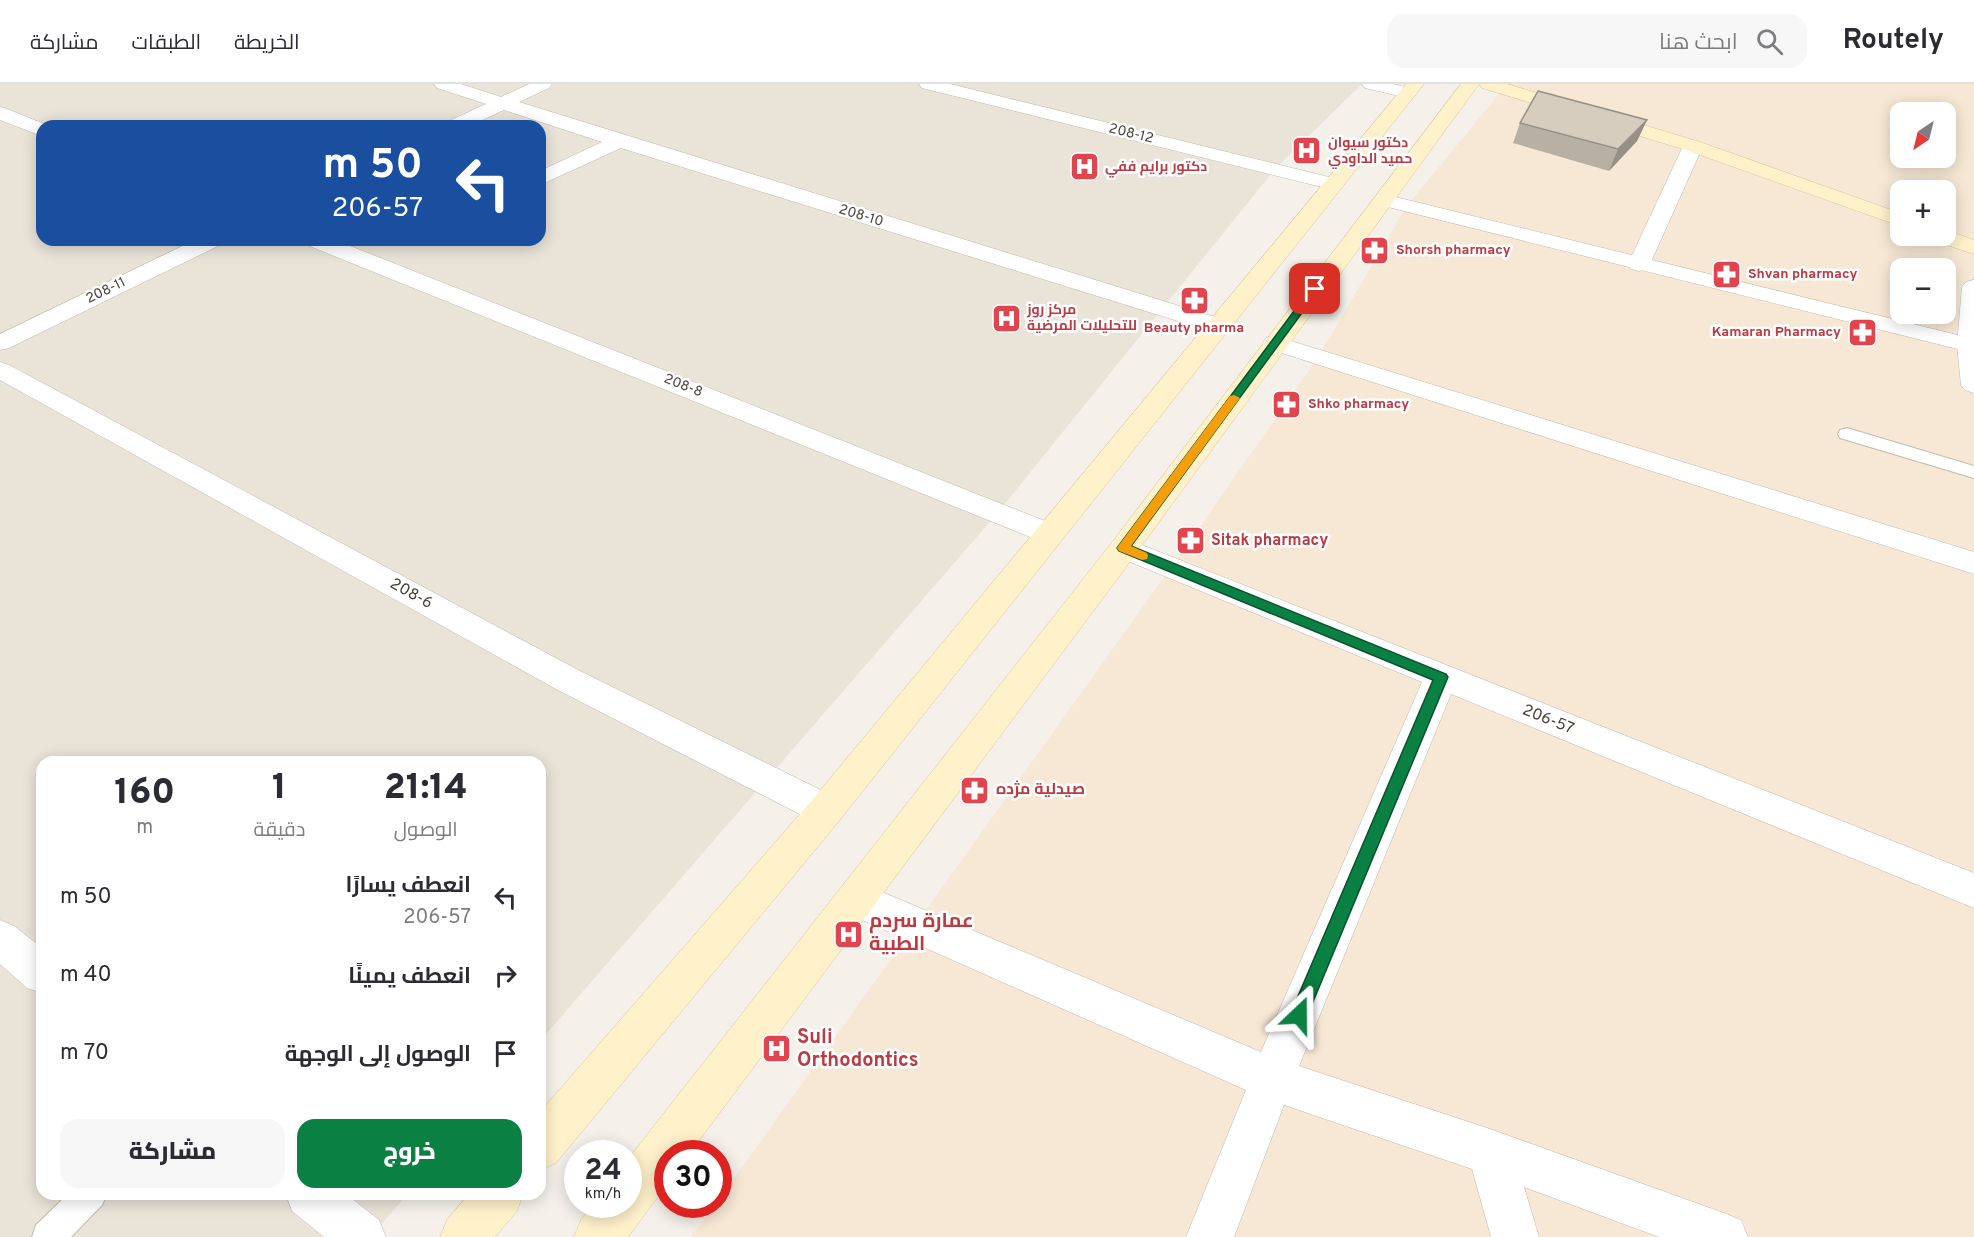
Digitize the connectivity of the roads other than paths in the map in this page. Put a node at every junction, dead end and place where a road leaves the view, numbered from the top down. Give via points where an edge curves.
1 (443, 84) edge
2 (543, 84) edge
3 (928, 84) edge
4 (1371, 84) edge
5 (1470, 84) edge
6 (1488, 84) edge
7 (1412, 88) edge
8 (504, 102) junction
9 (0, 113) edge
10 (466, 120) edge
11 (36, 128) edge
12 (619, 141) junction
13 (1693, 146) junction
14 (546, 176) edge
15 (1334, 184) junction
16 (1383, 200) junction
17 (1890, 216) edge
18 (1956, 241) edge
19 (200, 246) edge
20 (330, 246) edge
21 (1974, 247) edge
22 (1639, 264) junction
23 (1974, 287) edge
24 (1219, 326) junction
25 (0, 343) edge
26 (1275, 343) junction
27 (1972, 345) edge
28 (0, 370) edge
29 (1974, 386) edge
30 (1847, 434) dead end
31 (1974, 472) edge
32 (1050, 534) junction
33 (1124, 548) junction
34 (1974, 563) edge
35 (1441, 677) junction
36 (825, 810) junction
37 (1974, 891) edge
38 (856, 899) junction
39 (0, 939) edge
40 (36, 969) edge
41 (1272, 1079) junction
42 (546, 1140) edge
43 (1490, 1152) junction
44 (642, 1179) edge
45 (85, 1200) edge
46 (316, 1200) edge
47 (496, 1200) edge
48 (612, 1218) edge
49 (48, 1237) edge
50 (362, 1237) edge
51 (464, 1237) edge
52 (598, 1237) edge
53 (1210, 1237) edge
54 (1515, 1237) edge
55 (1724, 1237) edge

1 - 8 street, 208-10
2 - 8 street
3 - 15 street, 208-12
4 - 7 street
5 - 16 main road
6 - 13 main road
7 - 15 main road
8 - 10 street
8 - 12 street, 208-10
9 - 11 street
12 - 14 street
12 - 24 street, 208-10
13 - 17 main road
13 - 22 street
15 - 24 main road
16 - 22 street
16 - 26 main road
18 - 21 main road
19 - 25 street, 208-11
20 - 32 street, 208-8
22 - 27 street
23 - 27 street
24 - 32 main road
26 - 33 main road
26 - 34 street
27 - 29 street
28 - 36 street, 208-6 via 568,680
30 - 31 lane
32 - 36 main road
33 - 35 street, 206-57
33 - 38 main road
35 - 37 street, 206-57
35 - 41 street
36 - 42 main road
38 - 41 street
38 - 44 main road
39 - 40 street
41 - 43 street
41 - 53 street
43 - 54 street
43 - 55 street
45 - 49 lane
46 - 50 street
47 - 51 main road
48 - 52 main road

